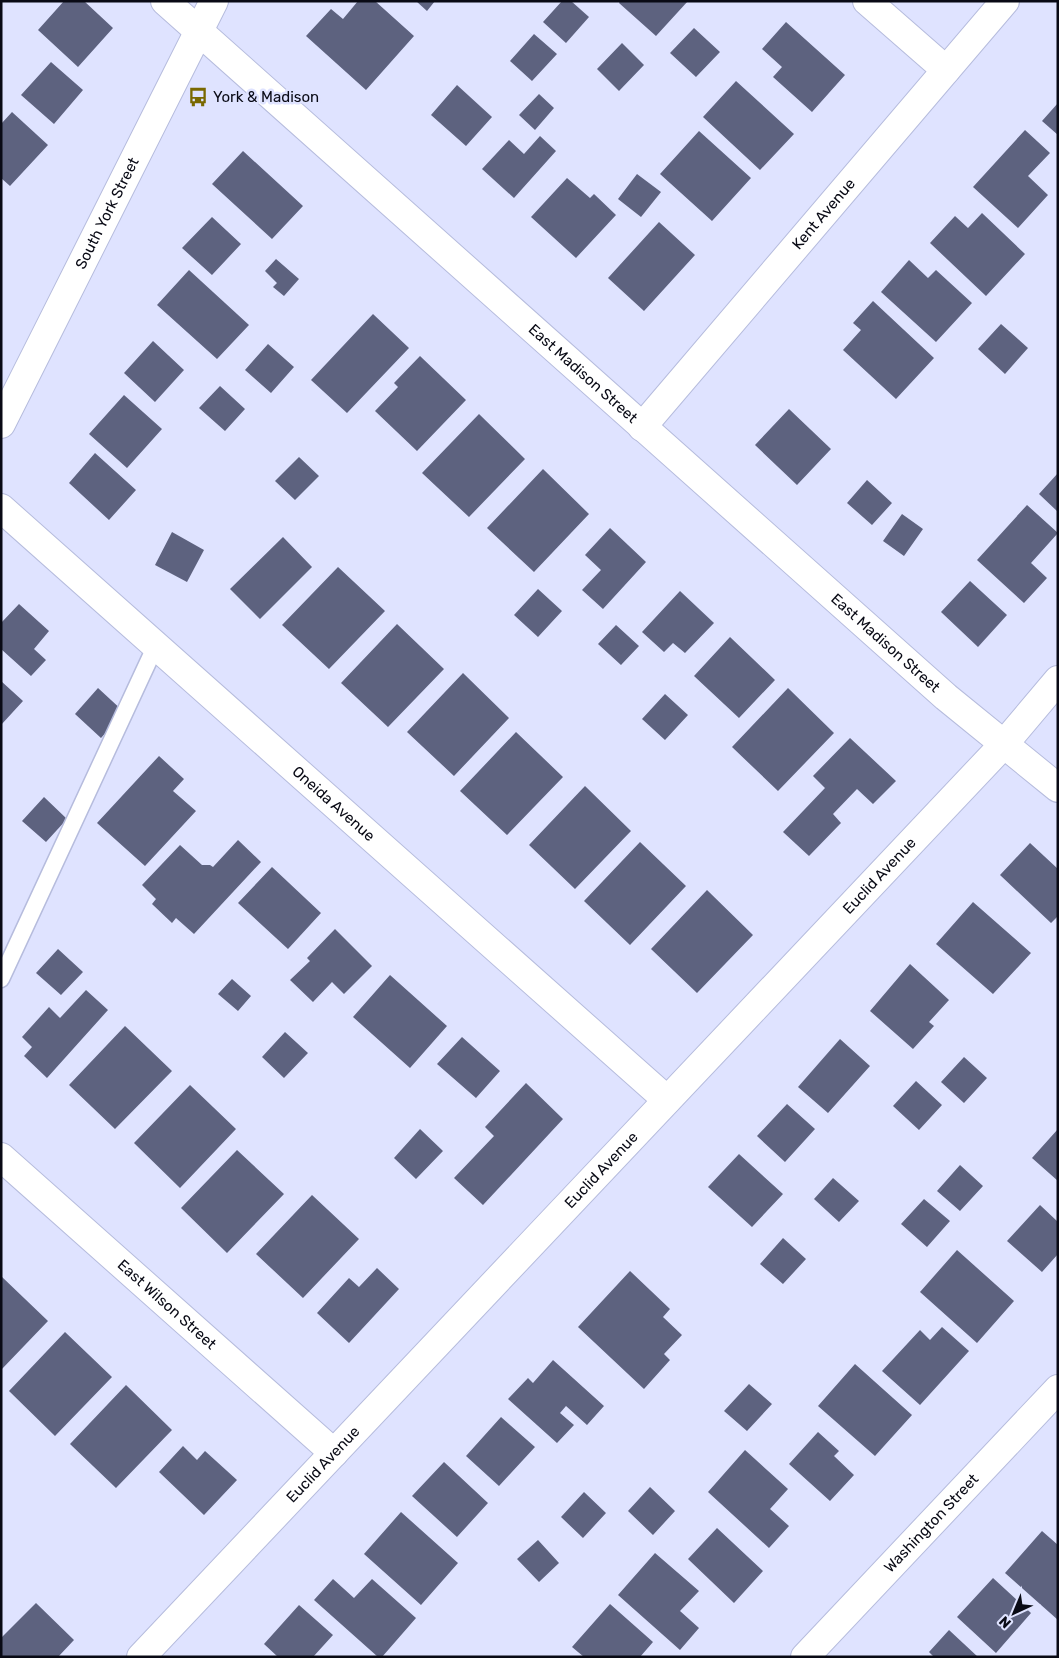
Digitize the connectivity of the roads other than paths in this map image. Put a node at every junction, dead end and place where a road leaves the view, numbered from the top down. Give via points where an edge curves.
1 (165, 1) edge
2 (214, 1) edge
3 (867, 1) edge
4 (1005, 1) edge
5 (198, 32) junction
6 (946, 70) junction
7 (1, 424) edge
8 (642, 427) junction
9 (1, 508) edge
10 (156, 646) junction
11 (1058, 680) edge
12 (1004, 744) junction
13 (1058, 788) edge
14 (1, 979) edge
15 (667, 1100) junction
16 (1, 1157) edge
17 (1058, 1389) edge
18 (334, 1453) junction
19 (141, 1657) edge
20 (805, 1657) edge

1 - 5 street, East Madison Street
2 - 5 street, South York Street
3 - 6 street
4 - 6 street, Kent Avenue
5 - 7 street, South York Street
5 - 8 street, East Madison Street
6 - 8 street, Kent Avenue
8 - 12 street, East Madison Street via 946,697
9 - 10 street, Oneida Avenue
10 - 14 lane
10 - 15 street, Oneida Avenue
11 - 12 street, Euclid Avenue
12 - 13 street, East Madison Street
12 - 15 street, Euclid Avenue
15 - 18 street, Euclid Avenue
16 - 18 street, East Wilson Street
17 - 20 street, Washington Street
18 - 19 street, Euclid Avenue

